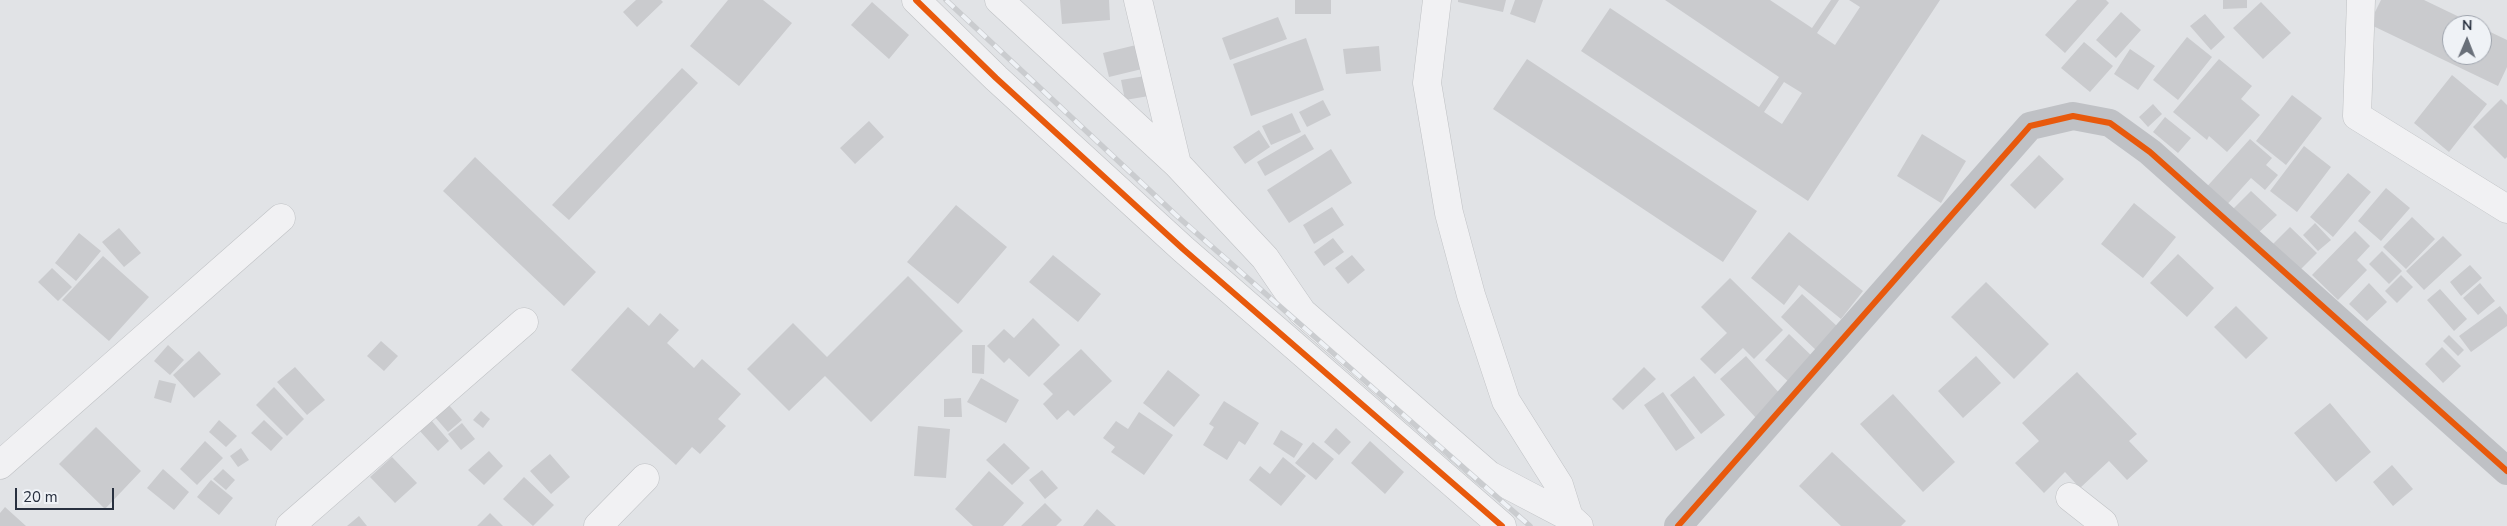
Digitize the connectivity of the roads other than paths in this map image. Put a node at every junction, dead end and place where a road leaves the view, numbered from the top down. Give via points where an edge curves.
1 (916, 0) edge
2 (1000, 0) edge
3 (1138, 0) edge
4 (1437, 0) edge
5 (2361, 0) edge
6 (1177, 164) junction
7 (2507, 209) edge
8 (281, 218) dead end
9 (524, 322) dead end
10 (0, 465) edge
11 (2507, 471) edge
12 (645, 478) dead end
13 (2070, 497) dead end
14 (1574, 522) edge
15 (290, 526) edge
16 (598, 526) edge
17 (1502, 526) edge
18 (1678, 526) edge
19 (2104, 526) edge

1 - 17 street via 1184,250
2 - 6 street
3 - 6 street
4 - 14 street via 1427,83 1449,213 1471,295 1506,401 1559,485
5 - 7 street via 2357,116
6 - 14 street via 1265,258 1302,312 1489,475
8 - 10 street
9 - 15 street
11 - 18 street via 2150,152 2110,123 2073,116 2030,126
12 - 16 street
13 - 19 street

